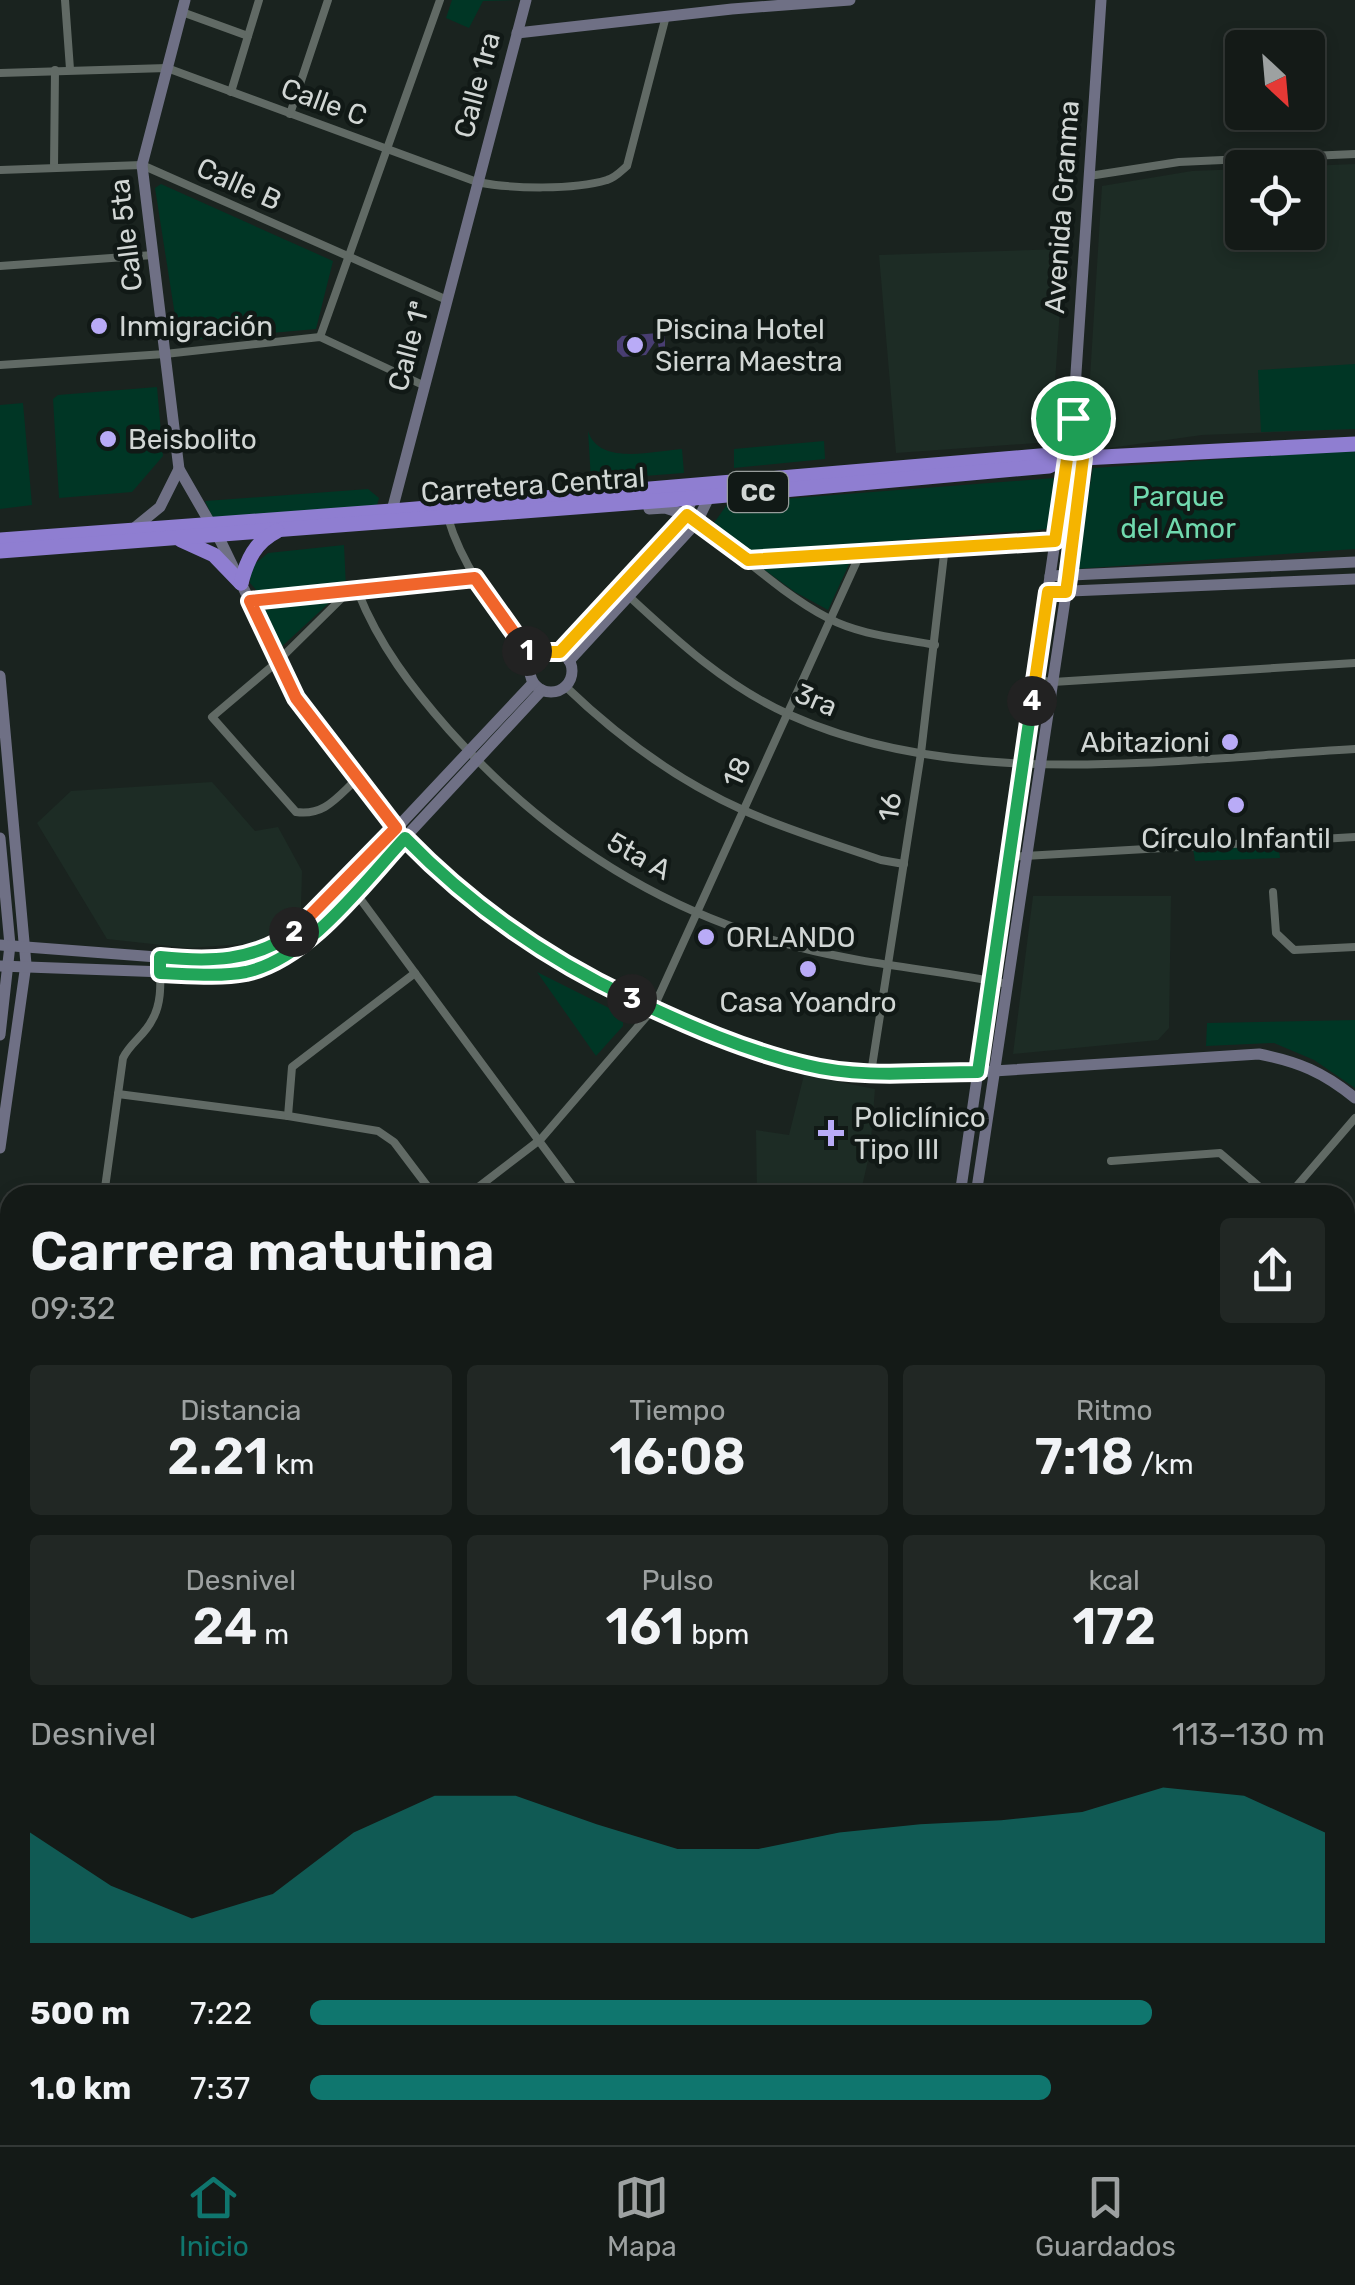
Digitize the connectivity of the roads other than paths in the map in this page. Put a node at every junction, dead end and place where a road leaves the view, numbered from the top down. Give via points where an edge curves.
1 (64, 0) edge
2 (259, 0) edge
3 (328, 0) edge
4 (440, 0) edge
5 (526, 0) edge
6 (850, 0) edge
7 (1101, 0) edge
8 (183, 6) edge
9 (685, 7) edge
10 (666, 16) junction
11 (517, 32) junction
12 (248, 36) junction
13 (167, 68) junction
14 (70, 69) junction
15 (55, 70) junction
16 (0, 73) edge
17 (231, 92) junction
18 (290, 114) junction
19 (389, 149) junction
20 (1355, 154) edge
21 (142, 164) junction
22 (54, 168) junction
23 (0, 170) edge
24 (1089, 176) junction
25 (477, 182) junction
26 (153, 255) junction
27 (347, 258) junction
28 (0, 266) edge
29 (447, 300) junction
30 (320, 338) junction
31 (165, 354) junction
32 (0, 365) edge
33 (425, 386) junction
34 (1355, 444) edge
35 (1075, 458) junction
36 (179, 469) junction
37 (703, 491) junction
38 (565, 508) junction
39 (448, 511) junction
40 (391, 516) junction
41 (692, 518) junction
42 (133, 529) junction
43 (214, 529) junction
44 (279, 530) junction
45 (168, 538) junction
46 (0, 540) edge
47 (1074, 540) junction
48 (1055, 541) junction
49 (946, 546) junction
50 (0, 551) edge
51 (862, 552) junction
52 (748, 560) junction
53 (1355, 562) edge
54 (1050, 576) junction
55 (475, 578) junction
56 (1068, 578) junction
57 (1355, 580) edge
58 (241, 583) junction
59 (358, 592) junction
60 (624, 592) junction
61 (1048, 592) junction
62 (1066, 592) junction
63 (348, 593) junction
64 (250, 601) junction
65 (831, 620) junction
66 (935, 645) junction
67 (565, 656) junction
68 (533, 659) junction
69 (277, 662) junction
70 (1355, 663) edge
71 (0, 676) edge
72 (1035, 680) junction
73 (1053, 682) junction
74 (537, 686) junction
75 (565, 686) junction
76 (788, 714) junction
77 (1355, 749) edge
78 (921, 753) junction
79 (472, 756) junction
80 (1022, 766) junction
81 (1040, 766) junction
82 (358, 778) junction
83 (744, 811) junction
84 (401, 833) junction
85 (1355, 837) edge
86 (0, 838) edge
87 (1009, 857) junction
88 (1027, 857) junction
89 (904, 864) junction
90 (351, 886) junction
91 (1273, 892) dead end
92 (697, 912) junction
93 (5, 945) edge
94 (25, 946) junction
95 (1355, 948) edge
96 (160, 957) junction
97 (26, 964) junction
98 (5, 966) edge
99 (888, 966) junction
100 (160, 973) junction
101 (415, 973) junction
102 (991, 981) junction
103 (1008, 984) junction
104 (653, 1009) junction
105 (0, 1036) edge
106 (871, 1072) junction
107 (978, 1072) junction
108 (995, 1072) junction
109 (118, 1094) junction
110 (1355, 1098) edge
111 (288, 1116) junction
112 (1355, 1118) edge
113 (541, 1139) junction
114 (0, 1148) edge
115 (1110, 1161) dead end
116 (105, 1185) edge
117 (426, 1185) edge
118 (481, 1185) edge
119 (572, 1185) edge
120 (961, 1185) edge
121 (978, 1185) edge
122 (1257, 1185) edge
123 (1298, 1185) edge

1 - 14 street
2 - 12 street
3 - 18 street
4 - 19 street
5 - 11 street, Calle 1ra
6 - 9 street
7 - 24 street, Avenida Granma
8 - 12 street
8 - 13 street, Calle 5ta
9 - 10 street
10 - 11 street
10 - 25 street, Calle C via 627,166 610,180 556,186
11 - 25 street, Calle 1ra
12 - 17 street
13 - 14 street, Calle C
13 - 17 street, Calle C
13 - 21 street, Calle 5ta
14 - 15 street, Calle C
15 - 16 street, Calle C
15 - 22 street
17 - 18 street, Calle C
18 - 19 street, Calle C
19 - 25 street, Calle C
19 - 27 street
20 - 24 street via 1179,162
21 - 22 street, Calle B
21 - 26 street, Calle 5ta
21 - 27 street, Calle B
22 - 23 street, Calle B
24 - 35 street, Avenida Granma
25 - 29 street, Calle 1ª
26 - 28 street
26 - 31 street, Calle 5ta
27 - 29 street, Calle B
27 - 30 street
29 - 33 street, Calle 1ª
30 - 31 street
30 - 33 street
31 - 32 street
31 - 36 street, Calle 5ta
33 - 40 street, Calle 1ª
34 - 35 highway, Carretera Central / CC
35 - 37 highway, Carretera Central / CC via 1051,455
35 - 47 street, Avenida Granma
35 - 48 street, Avenida Granma
36 - 42 street via 160,507
36 - 43 street
37 - 38 highway, Carretera Central / CC
37 - 39 highway, Carretera Central / CC
37 - 41 street
38 - 39 highway, Carretera Central / CC
38 - 41 street via 664,508
39 - 40 highway, Carretera Central / CC
39 - 55 street
40 - 43 highway, Carretera Central / CC
40 - 44 highway, Carretera Central / CC
41 - 52 street
41 - 60 street
42 - 43 highway, Carretera Central / CC
42 - 46 highway, Carretera Central / CC
43 - 44 highway, Carretera Central / CC
43 - 45 highway, Carretera Central / CC
43 - 58 street
44 - 58 highway via 260,542
45 - 50 highway, Carretera Central / CC
45 - 58 highway via 214,554
47 - 48 street
47 - 56 street, Avenida Granma
48 - 49 street
48 - 54 street, Avenida Granma
49 - 51 street
49 - 66 street, 16
51 - 52 street
51 - 65 street, 18
52 - 65 street
53 - 56 street
54 - 56 street
54 - 61 street, Avenida Granma
55 - 59 street
55 - 68 street
56 - 62 street, Avenida Granma
57 - 62 street
58 - 64 street
59 - 63 street
59 - 79 street, 5ta A via 404,676
60 - 67 street
60 - 76 street, 3ra via 714,671
61 - 62 street
61 - 72 street, Avenida Granma
62 - 73 street, Avenida Granma
63 - 64 street
63 - 69 street
64 - 69 street
65 - 66 street
65 - 76 street, 18
66 - 78 street, 16
67 - 68 street via 542,652
67 - 75 street via 572,674
68 - 74 street
69 - 82 street via 296,698
69 - 82 street via 212,717 296,812 324,809
70 - 73 street
71 - 94 street
72 - 73 street
72 - 80 street, Avenida Granma
73 - 81 street, Avenida Granma
74 - 75 street
74 - 79 street
75 - 83 street via 638,750
76 - 78 street, 3ra via 847,737
76 - 83 street, 18
77 - 81 street, 3ra
78 - 80 street, 3ra
78 - 89 street, 16
79 - 84 street
79 - 92 street, 5ta A via 581,849
80 - 81 street, 3ra
80 - 87 street, Avenida Granma
81 - 88 street, Avenida Granma
82 - 84 street
83 - 89 street
83 - 92 street, 18
84 - 90 street
84 - 104 street via 437,871 540,950
85 - 88 street
86 - 93 street
87 - 88 street
87 - 102 street, Avenida Granma
88 - 103 street, Avenida Granma
89 - 99 street, 16
90 - 96 street via 261,952
90 - 100 street via 292,952 264,966 220,974
90 - 101 street
91 - 95 street via 1276,934 1294,950
92 - 99 street, 5ta A via 796,947
92 - 104 street, 18
93 - 94 street
93 - 98 street
94 - 96 street
94 - 97 street
96 - 100 street
97 - 98 street
97 - 100 street
97 - 114 street
98 - 105 street
99 - 102 street, 5ta A
99 - 106 street, 16
100 - 109 street via 152,1023 122,1058
101 - 111 street via 292,1067
101 - 113 street
102 - 103 street, 5ta A
102 - 107 street, Avenida Granma
103 - 108 street, Avenida Granma
104 - 106 street via 808,1066
104 - 113 street, 18
106 - 107 street
107 - 108 street
107 - 120 street, Avenida Granma
108 - 110 street via 1259,1054 1298,1062
108 - 121 street, Avenida Granma
109 - 111 street
109 - 116 street
111 - 117 street via 378,1131
112 - 123 street
113 - 118 street, 18
113 - 119 street
115 - 122 street via 1220,1153

